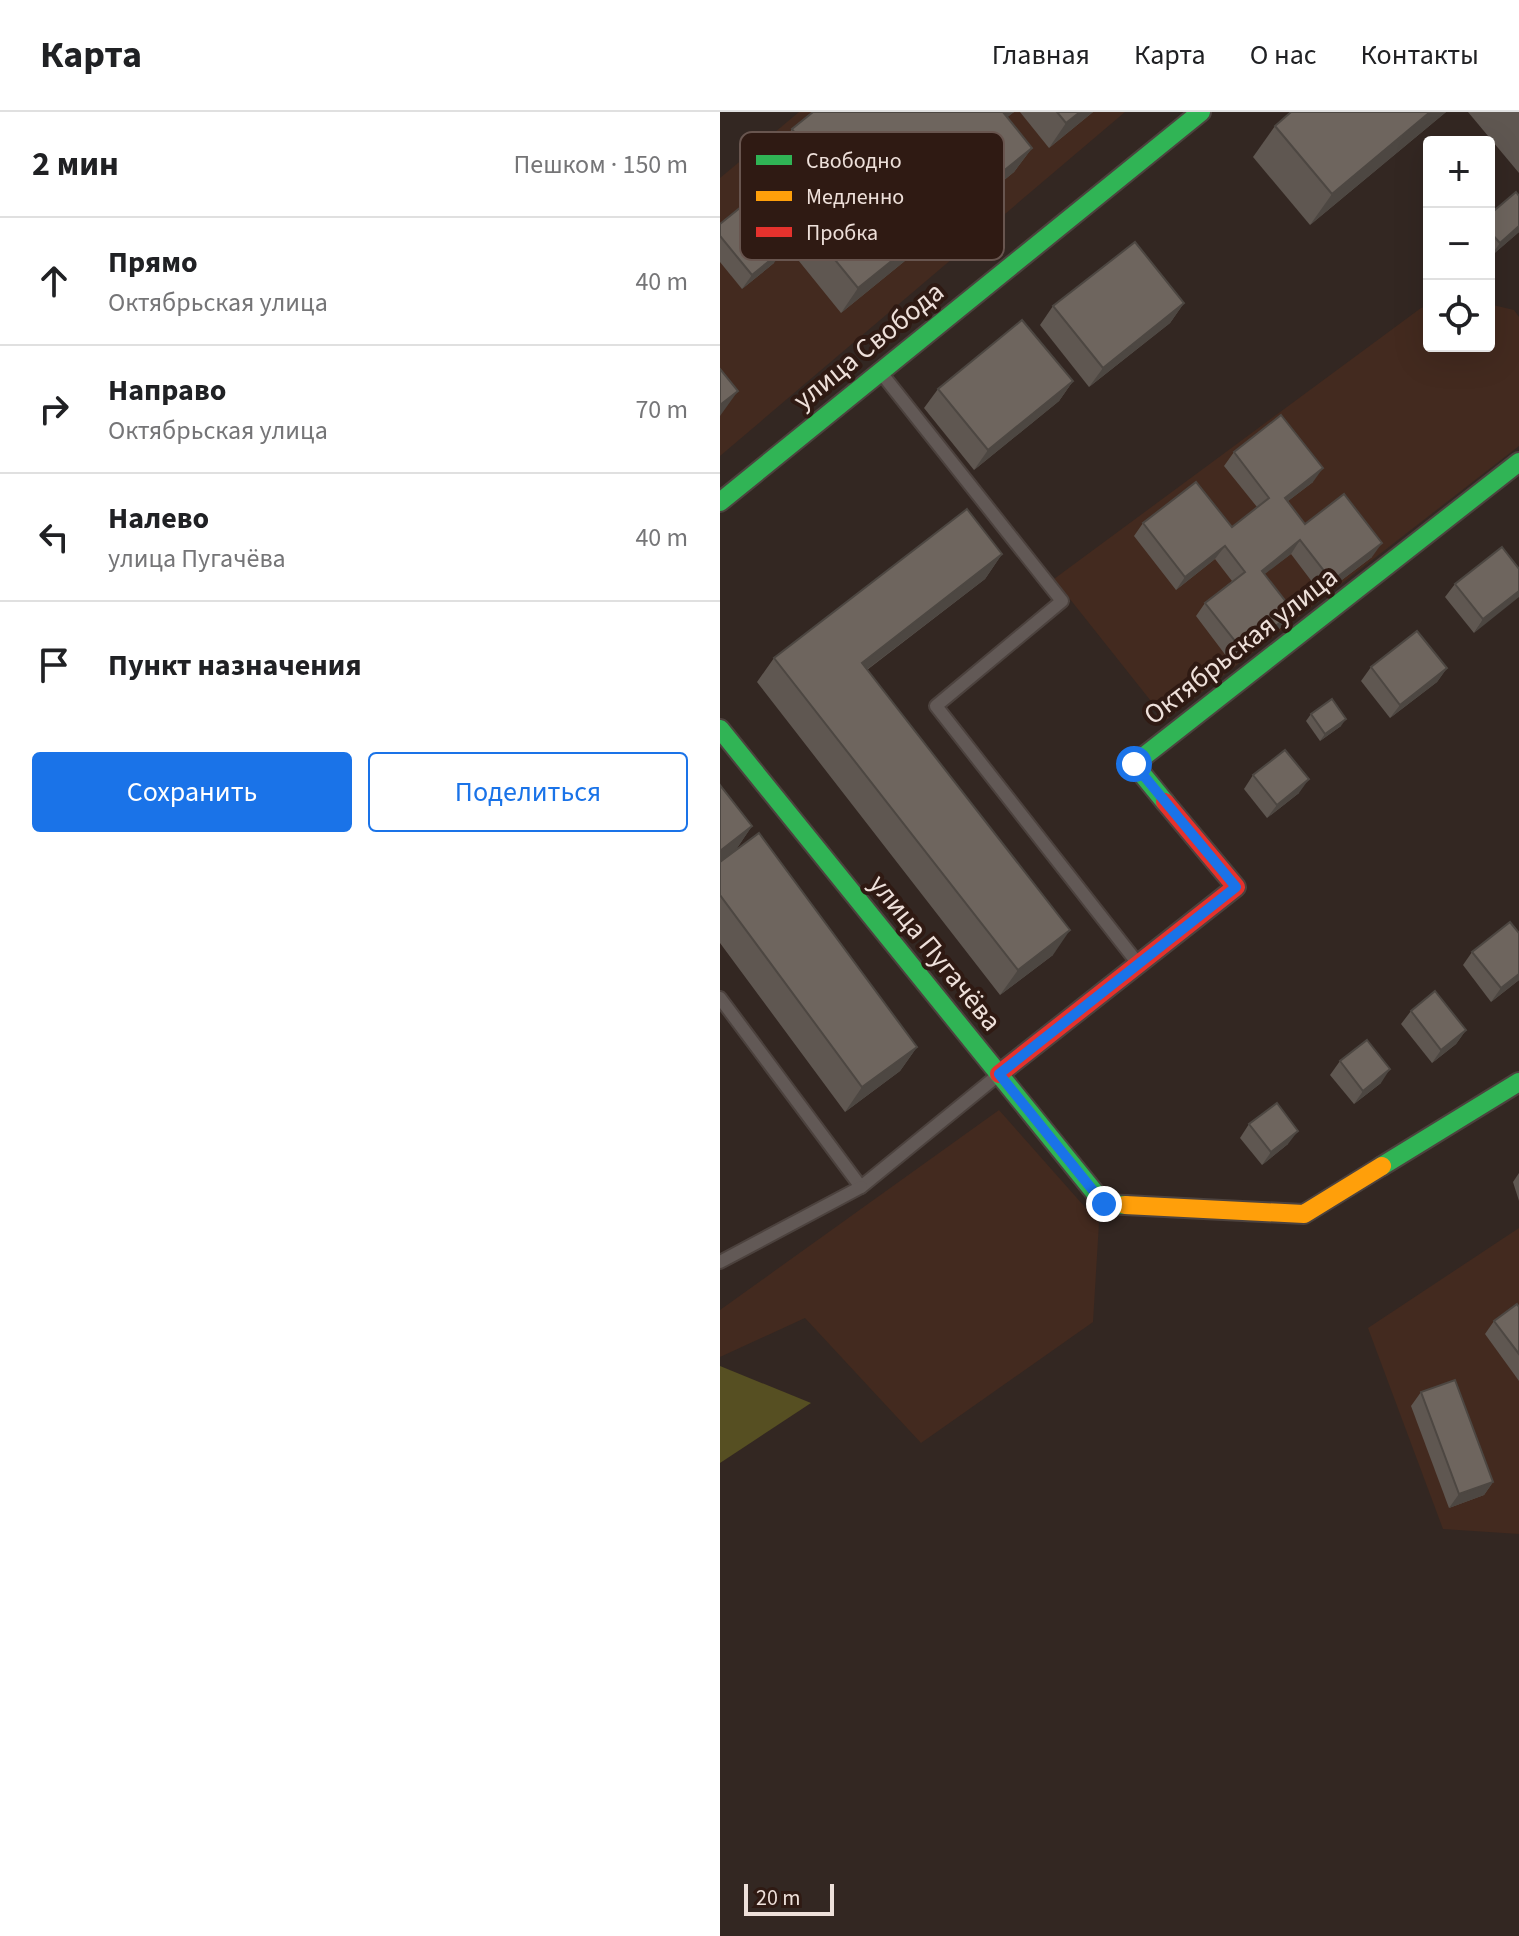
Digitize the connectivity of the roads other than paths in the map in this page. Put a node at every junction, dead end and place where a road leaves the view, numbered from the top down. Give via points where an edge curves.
1 (1201, 112) edge
2 (880, 372) junction
3 (1519, 462) edge
4 (720, 502) edge
5 (720, 729) edge
6 (1139, 964) junction
7 (720, 998) edge
8 (999, 1074) junction
9 (1519, 1082) edge
10 (861, 1187) junction
11 (720, 1262) edge

1 - 2 street, улица Свобода
2 - 4 street, улица Свобода
2 - 6 lane via 1062,601 936,706
3 - 6 street, Октябрьская улица via 1134,764 1236,887
5 - 8 street, улица Пугачёва
6 - 8 street, Октябрьская улица
7 - 10 lane
8 - 9 street, улица Пугачёва via 1104,1204 1304,1214
8 - 10 lane
10 - 11 lane

